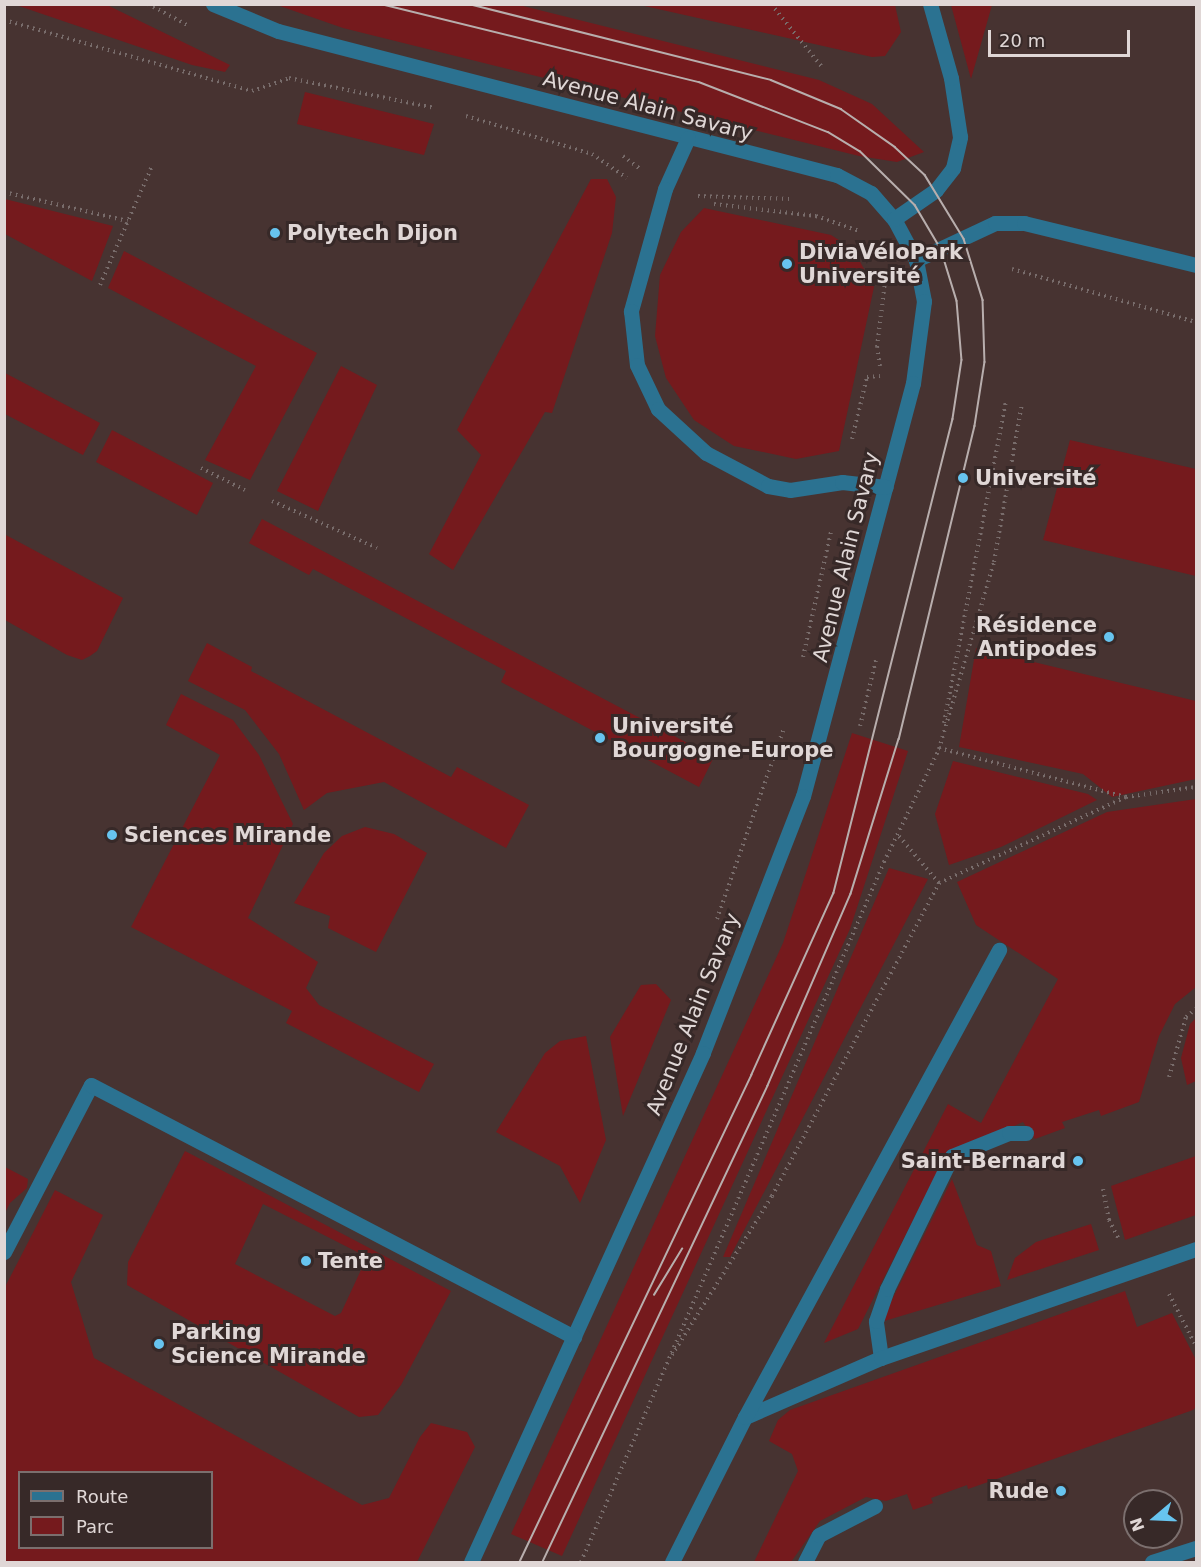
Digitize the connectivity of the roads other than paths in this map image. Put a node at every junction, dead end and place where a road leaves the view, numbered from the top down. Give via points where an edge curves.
1 (213, 4) edge
2 (930, 4) edge
3 (688, 138) junction
4 (894, 219) junction
5 (916, 260) junction
6 (1197, 265) edge
7 (886, 487) junction
8 (999, 950) dead end
9 (1026, 1133) dead end
10 (1197, 1249) edge
11 (4, 1252) edge
12 (574, 1337) junction
13 (880, 1358) junction
14 (745, 1417) junction
15 (874, 1506) dead end
16 (1197, 1548) edge
17 (471, 1563) edge
18 (672, 1563) edge
19 (805, 1563) edge
20 (1152, 1563) edge

1 - 3 lane, Avenue Alain Savary via 278,31
2 - 4 lane via 951,78 960,137 953,168 936,190
3 - 4 lane, Avenue Alain Savary via 837,175 871,192
3 - 7 lane via 665,189 631,311 638,365 658,409 706,453 768,486 790,490 842,482
4 - 5 lane, Avenue Alain Savary
5 - 6 lane via 995,223 1024,223
5 - 7 lane, Avenue Alain Savary via 922,313 913,383
7 - 12 lane, Avenue Alain Savary via 803,796 703,1053
8 - 14 lane
9 - 13 lane via 1009,1133 952,1156 887,1289 876,1322
10 - 13 lane
11 - 12 lane via 91,1085
12 - 17 lane, Avenue Alain Savary
13 - 14 lane
14 - 18 lane
15 - 19 lane via 819,1535
16 - 20 lane

